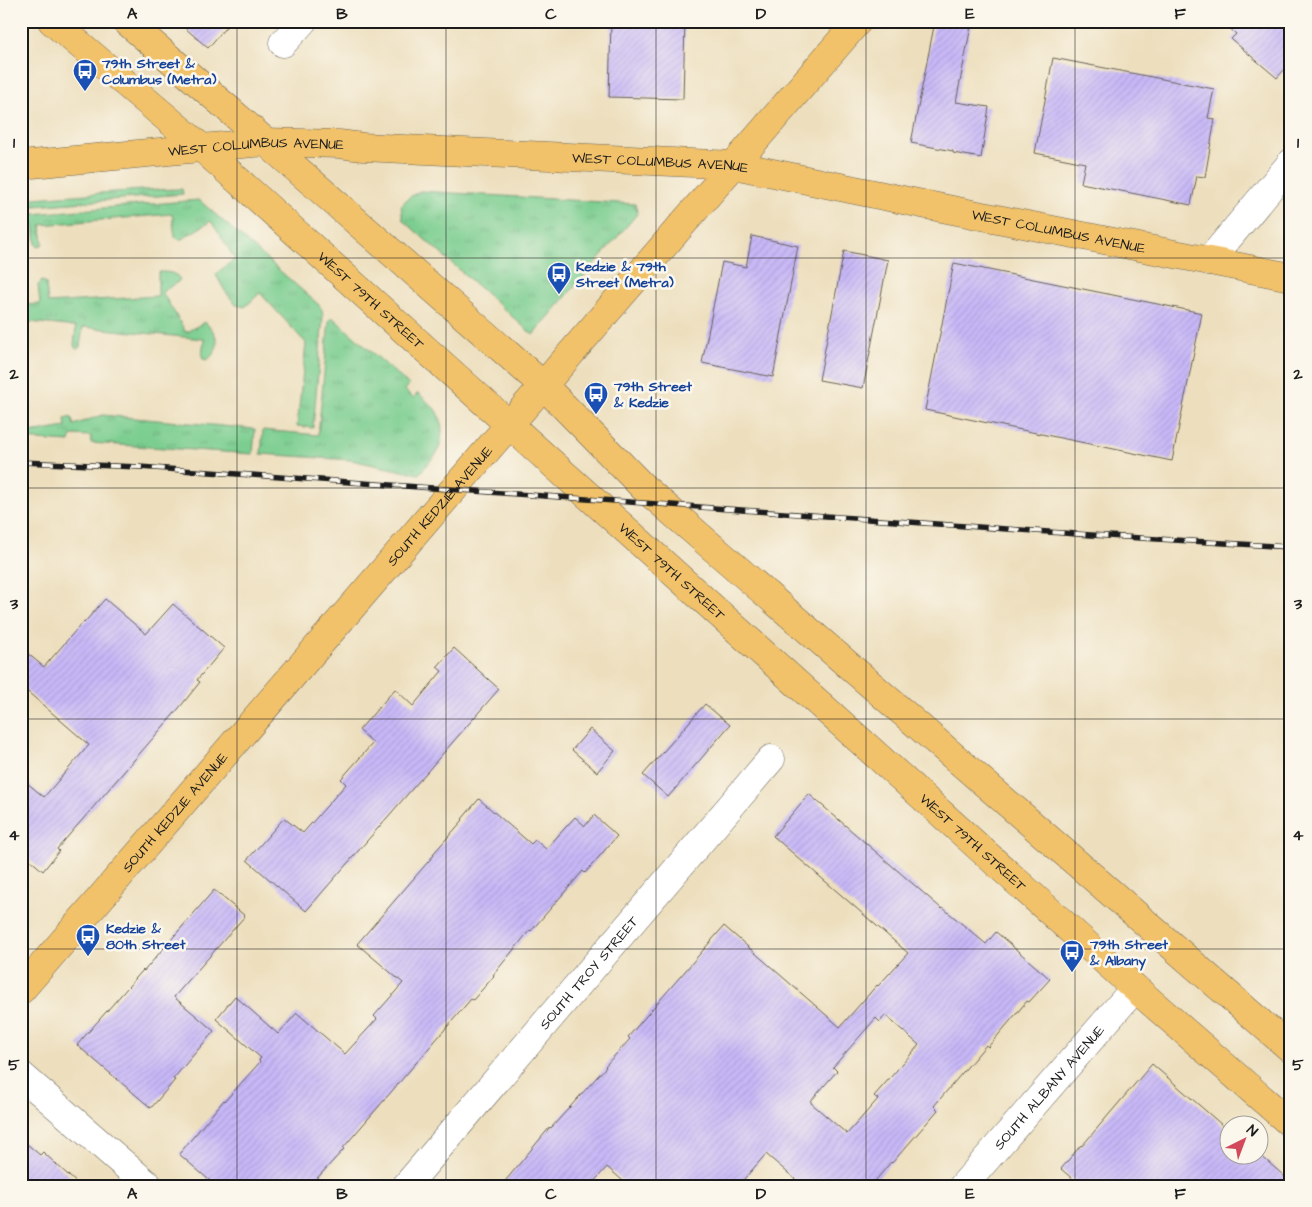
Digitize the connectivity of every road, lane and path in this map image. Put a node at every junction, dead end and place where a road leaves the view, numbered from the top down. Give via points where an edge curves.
1 (52, 21) edge
2 (126, 21) edge
3 (303, 21) edge
4 (858, 21) edge
5 (283, 43) dead end
6 (265, 142) junction
7 (202, 148) junction
8 (1291, 163) edge
9 (21, 165) edge
10 (734, 165) junction
11 (1209, 261) junction
12 (1291, 277) edge
13 (544, 386) junction
14 (510, 425) junction
15 (772, 759) dead end
16 (1135, 988) junction
17 (21, 990) edge
18 (1291, 1049) edge
19 (21, 1075) edge
20 (1291, 1124) edge
21 (149, 1186) edge
22 (406, 1186) edge
23 (963, 1186) edge

1 - 7 main road, WEST 79TH STREET
2 - 6 main road
3 - 5 street
4 - 10 main road, SOUTH KEDZIE AVENUE
6 - 7 main road, WEST COLUMBUS AVENUE
6 - 10 main road, WEST COLUMBUS AVENUE
6 - 13 main road
7 - 9 main road, WEST COLUMBUS AVENUE
7 - 14 main road, WEST 79TH STREET
8 - 11 street
10 - 11 main road, WEST COLUMBUS AVENUE
10 - 13 main road, SOUTH KEDZIE AVENUE
11 - 12 main road, WEST COLUMBUS AVENUE
13 - 14 main road, SOUTH KEDZIE AVENUE
13 - 18 main road via 642,487
14 - 16 main road, WEST 79TH STREET
14 - 17 main road, SOUTH KEDZIE AVENUE
15 - 22 street, SOUTH TROY STREET
16 - 20 main road, WEST 79TH STREET
16 - 23 street, SOUTH ALBANY AVENUE
19 - 21 street

